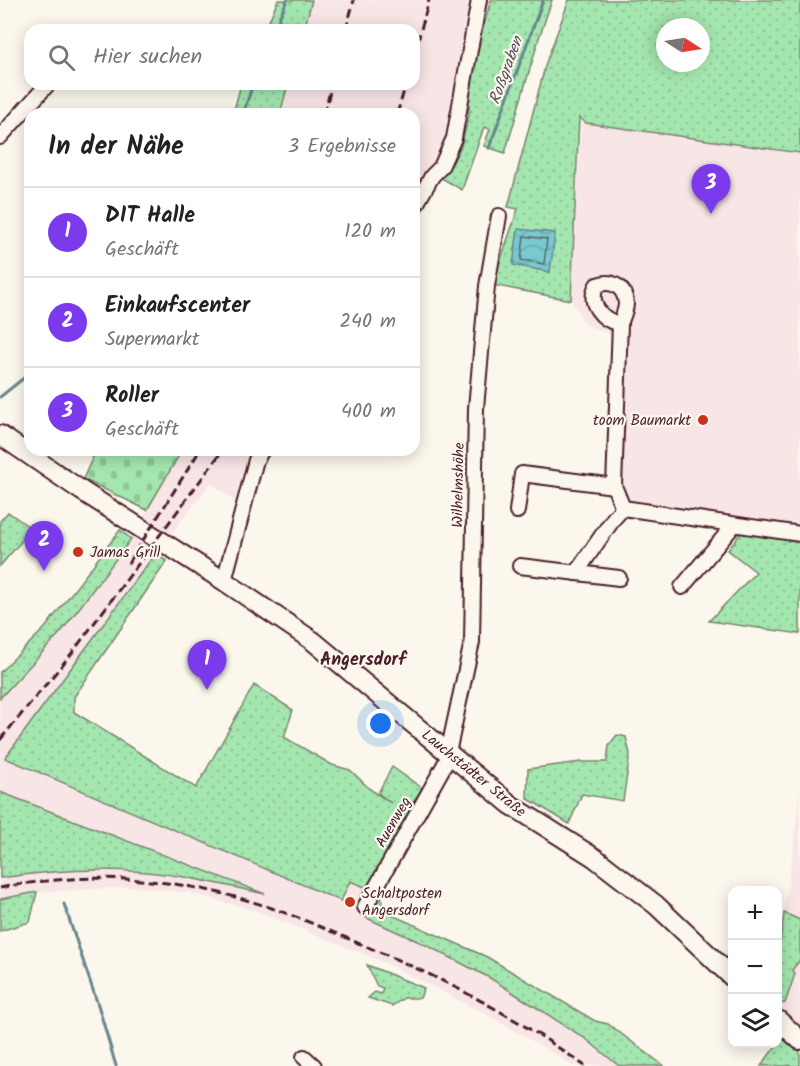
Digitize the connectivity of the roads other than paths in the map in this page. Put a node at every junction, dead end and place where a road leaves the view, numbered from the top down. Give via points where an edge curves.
1 (479, 0) edge
2 (43, 90) edge
3 (26, 108) edge
4 (24, 110) edge
5 (0, 137) edge
6 (420, 197) edge
7 (499, 216) dead end
8 (621, 324) dead end
9 (0, 435) edge
10 (24, 448) edge
11 (38, 456) edge
12 (258, 456) edge
13 (614, 486) junction
14 (623, 508) junction
15 (517, 511) dead end
16 (734, 525) junction
17 (800, 534) edge
18 (520, 566) dead end
19 (576, 573) junction
20 (619, 578) dead end
21 (224, 581) junction
22 (682, 587) dead end
23 (447, 753) junction
24 (365, 907) dead end
25 (728, 974) edge
26 (782, 1024) edge
27 (800, 1040) edge

1 - 6 street via 454,138 441,167
2 - 3 street
4 - 5 street
7 - 23 street, Wilhelmshöhe via 487,286 476,408 472,642
8 - 13 street
9 - 10 main road, Lauchstädter Straße
11 - 21 main road, Lauchstädter Straße via 125,519
12 - 21 street
13 - 14 street
13 - 15 street via 522,474
14 - 16 street
14 - 19 street
16 - 17 street
16 - 22 street
18 - 19 street
19 - 20 street
21 - 23 main road, Lauchstädter Straße via 320,646
23 - 24 street, Auenweg via 446,762
23 - 25 main road, Lauchstädter Straße via 511,805 595,858 656,905
26 - 27 main road

